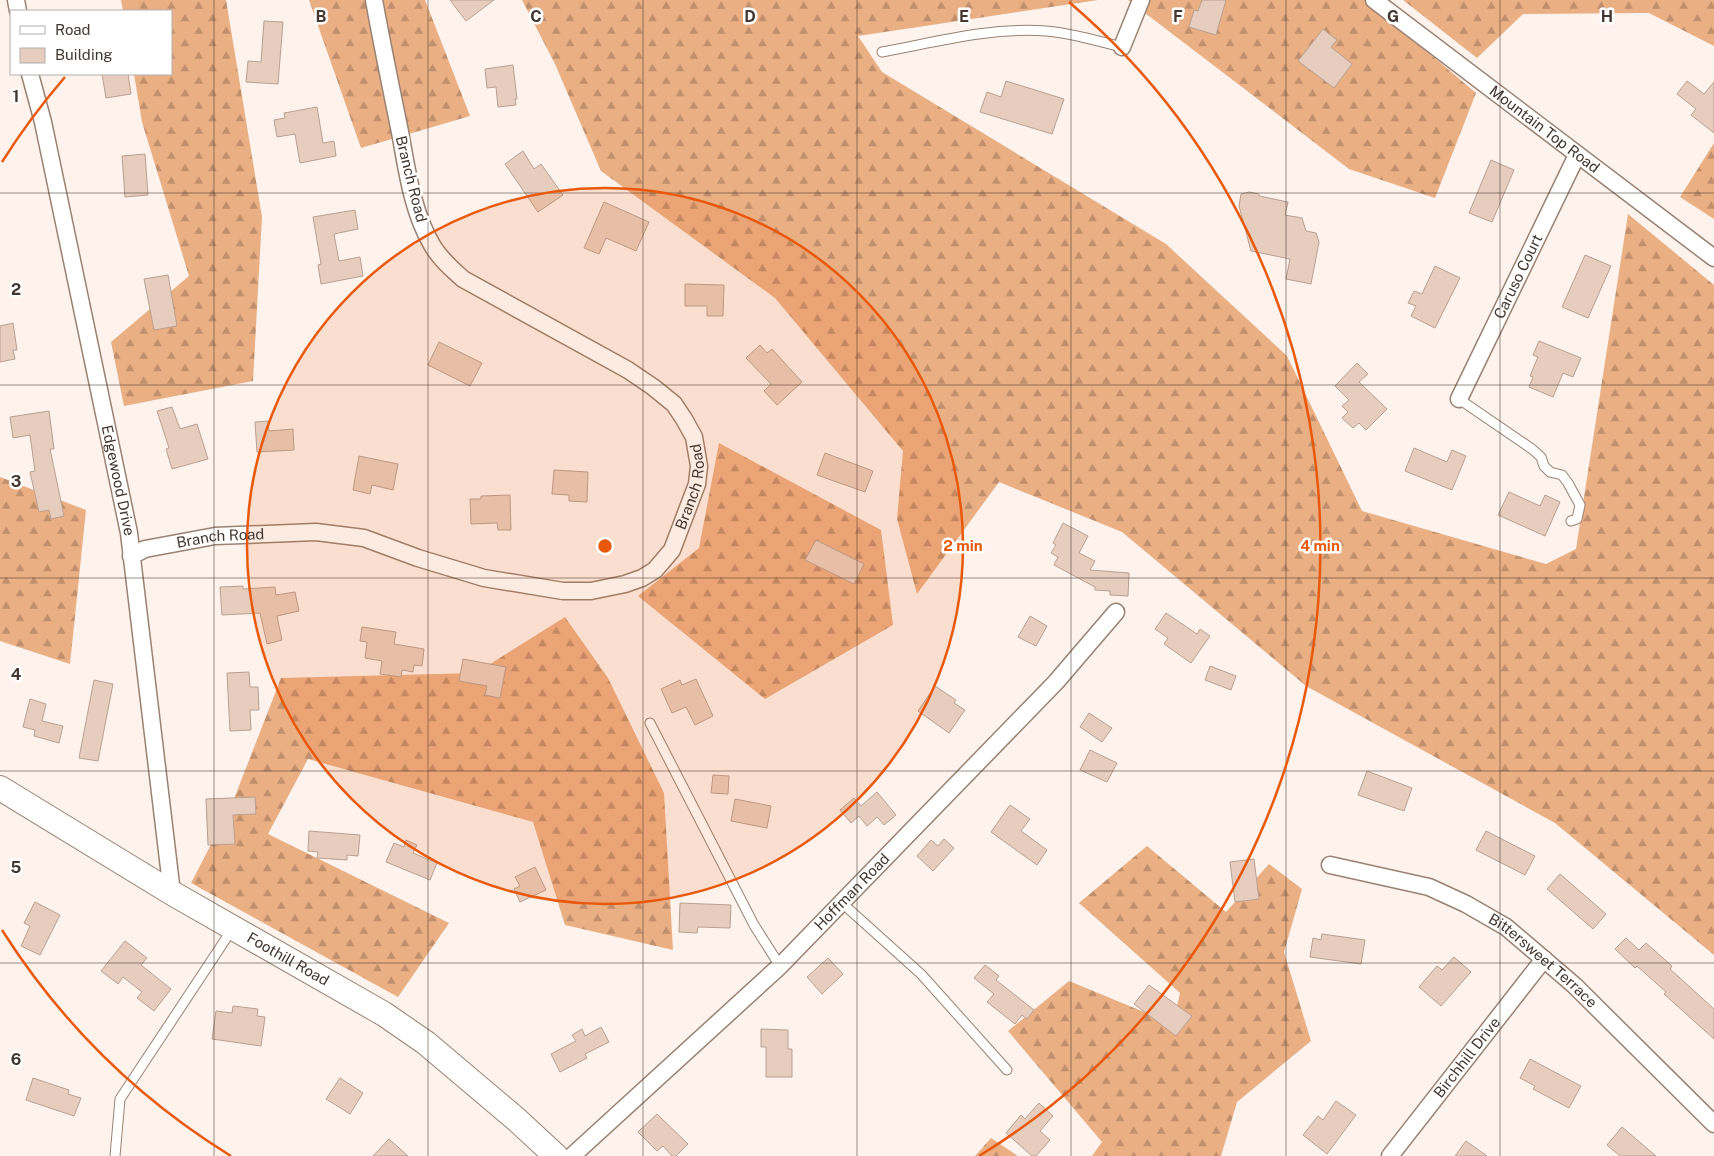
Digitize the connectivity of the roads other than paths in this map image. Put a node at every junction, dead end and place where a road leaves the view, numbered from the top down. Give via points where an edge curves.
1 (374, 0) edge
2 (1141, 0) edge
3 (1374, 0) edge
4 (1122, 47) joint
5 (882, 52) dead end
6 (30, 75) edge
7 (1577, 154) junction
8 (1714, 258) edge
9 (1459, 399) joint
10 (1571, 521) dead end
11 (131, 556) junction
12 (1116, 612) dead end
13 (650, 723) dead end
14 (0, 788) edge
15 (1330, 865) dead end
16 (172, 893) junction
17 (842, 903) junction
18 (233, 928) junction
19 (1544, 959) junction
20 (780, 966) junction
21 (1007, 1070) dead end
22 (1714, 1124) edge
23 (115, 1156) edge
24 (556, 1156) edge
25 (572, 1156) edge
26 (1390, 1156) edge

1 - 11 street, Branch Road via 409,179 424,231 433,247 463,279 653,387 674,404 694,437 698,466 696,484 672,550 655,570 642,578 591,591 484,578 364,538 316,532 215,536 145,549
2 - 4 street
3 - 7 street, Mountain Top Road
4 - 5 lane via 1083,37 1009,31
6 - 11 street, Edgewood Drive via 43,122 129,533
7 - 8 street, Mountain Top Road
7 - 9 street, Caruso Court
9 - 10 lane via 1532,449 1550,472 1562,475 1580,505 1577,519
11 - 16 street, Edgewood Drive
12 - 17 street, Hoffman Road via 1056,682
13 - 20 lane via 754,925
14 - 16 street, Foothill Road
15 - 19 street, Bittersweet Terrace via 1429,887 1506,927
16 - 18 street, Foothill Road
17 - 20 street, Hoffman Road
17 - 21 lane via 921,974
18 - 23 lane via 120,1099
18 - 24 street, Foothill Road via 384,1014 426,1042
19 - 22 street, Bittersweet Terrace
19 - 26 street, Birchhill Drive
20 - 25 street, Hoffman Road

